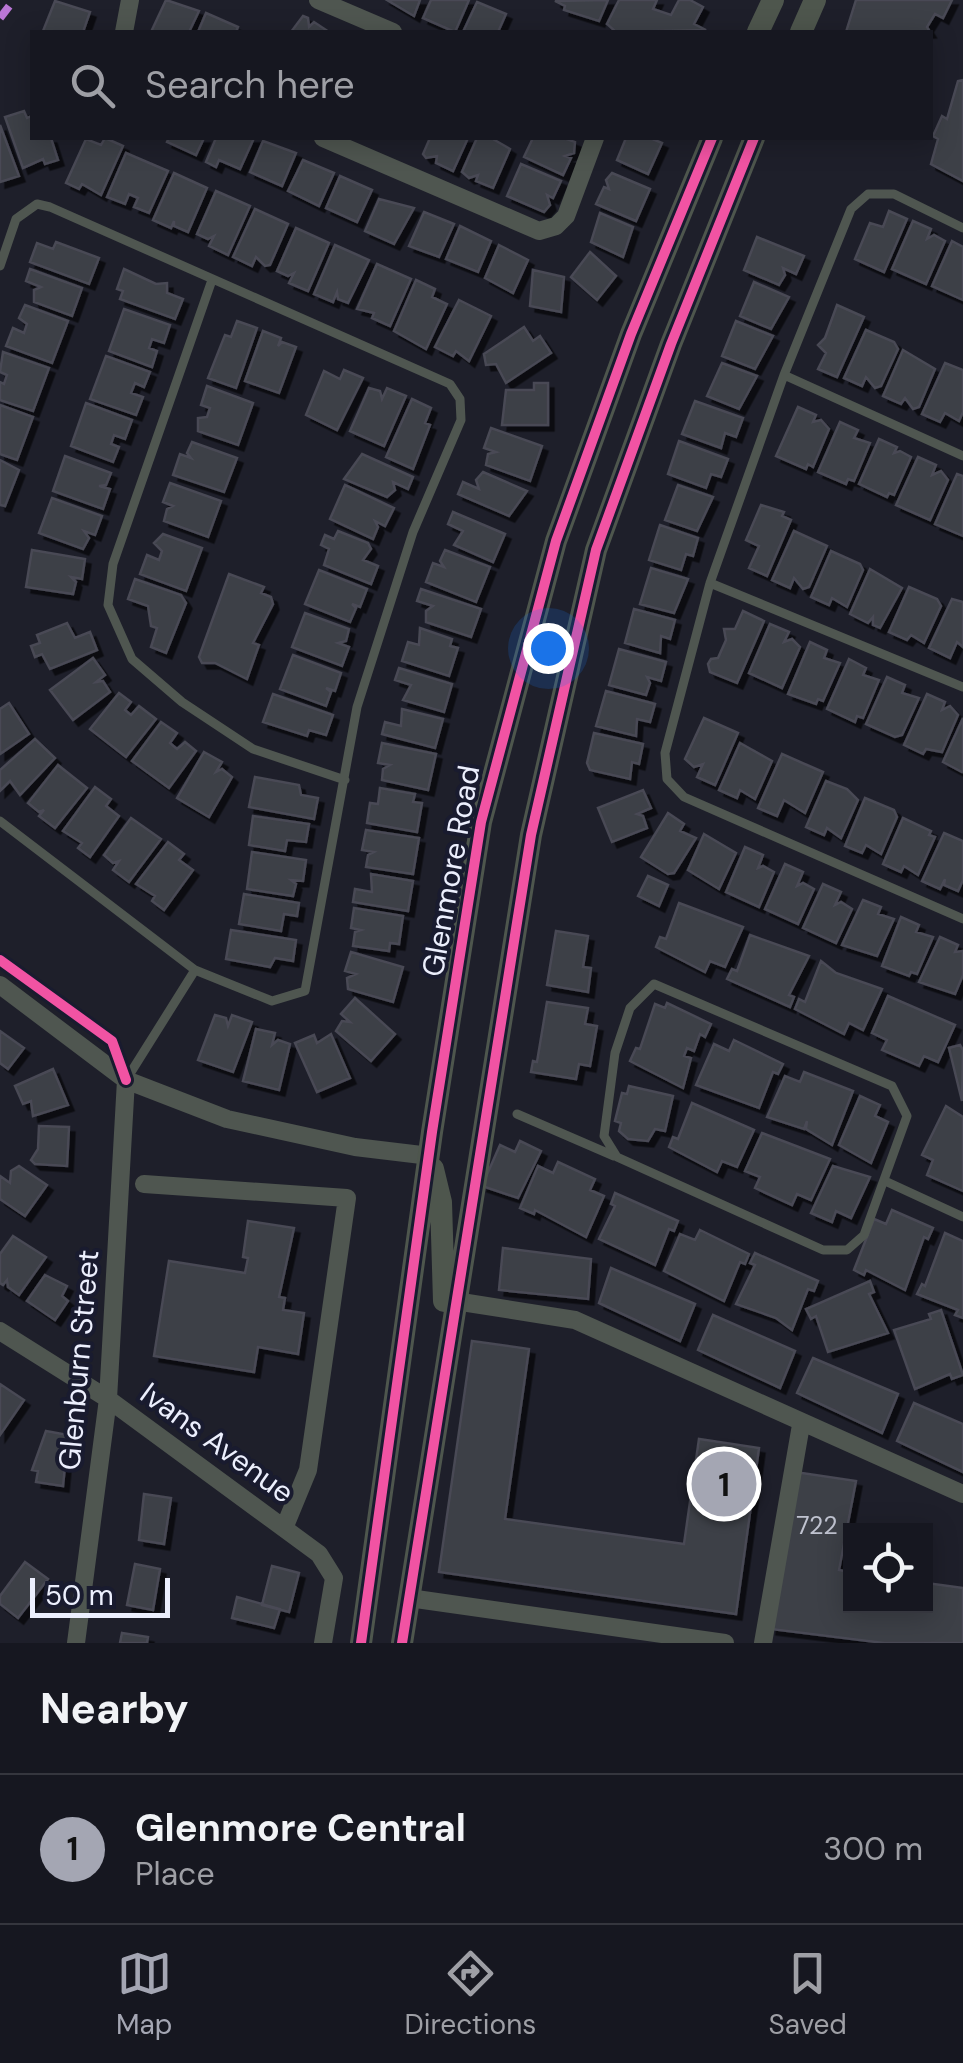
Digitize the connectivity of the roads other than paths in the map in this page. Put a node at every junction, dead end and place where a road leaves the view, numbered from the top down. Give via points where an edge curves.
1 (130, 0) edge
2 (318, 0) edge
3 (773, 0) edge
4 (815, 0) edge
5 (124, 30) edge
6 (387, 30) edge
7 (759, 30) edge
8 (802, 30) edge
9 (328, 140) edge
10 (594, 140) edge
11 (711, 140) edge
12 (753, 140) edge
13 (963, 228) edge
14 (0, 266) edge
15 (212, 280) junction
16 (784, 376) junction
17 (963, 456) edge
18 (710, 583) junction
19 (963, 687) edge
20 (345, 780) junction
21 (0, 821) edge
22 (963, 918) edge
23 (195, 970) junction
24 (0, 985) edge
25 (126, 1080) junction
26 (517, 1114) dead end
27 (430, 1156) junction
28 (617, 1157) junction
29 (886, 1181) junction
30 (144, 1184) dead end
31 (963, 1217) edge
32 (456, 1302) junction
33 (0, 1332) edge
34 (444, 1370) junction
35 (108, 1399) junction
36 (801, 1424) junction
37 (963, 1494) edge
38 (292, 1532) junction
39 (409, 1598) junction
40 (76, 1643) edge
41 (323, 1643) edge
42 (360, 1643) edge
43 (402, 1643) edge
44 (725, 1643) edge
45 (763, 1643) edge

1 - 5 street
2 - 6 street
3 - 7 main road
4 - 8 main road
9 - 10 street via 539,231 566,216
11 - 27 main road, Glenmore Road via 556,541 507,712 481,822
12 - 32 main road via 596,550 531,835
13 - 16 lane via 894,194 868,194 851,209
14 - 15 lane via 16,219 37,204
15 - 20 lane via 113,564 108,605 132,659 182,702 252,749
15 - 20 lane via 450,384 460,399 461,420 413,532 358,706
16 - 17 lane
16 - 18 lane
18 - 19 lane
18 - 22 lane via 664,754 667,779 684,796
20 - 23 lane via 305,991 272,1000
21 - 23 lane
23 - 25 lane
24 - 25 street
25 - 27 street via 228,1119
25 - 35 street, Glenburn Street
26 - 28 lane
27 - 34 main road via 441,1202
27 - 42 main road, Glenmore Road
28 - 29 lane via 823,1250 846,1250 864,1234
28 - 29 lane via 604,1136 615,1053 630,1008 654,984 892,1086 907,1116
29 - 31 lane
30 - 38 street via 347,1198 308,1470
32 - 34 main road
32 - 36 street via 575,1320
33 - 35 street, Ivans Avenue
34 - 39 main road
35 - 38 street, Ivans Avenue
35 - 40 street, Glenburn Street
36 - 37 street
36 - 45 street
38 - 41 street, Ivans Avenue via 319,1554 334,1578
39 - 43 main road
39 - 44 street

